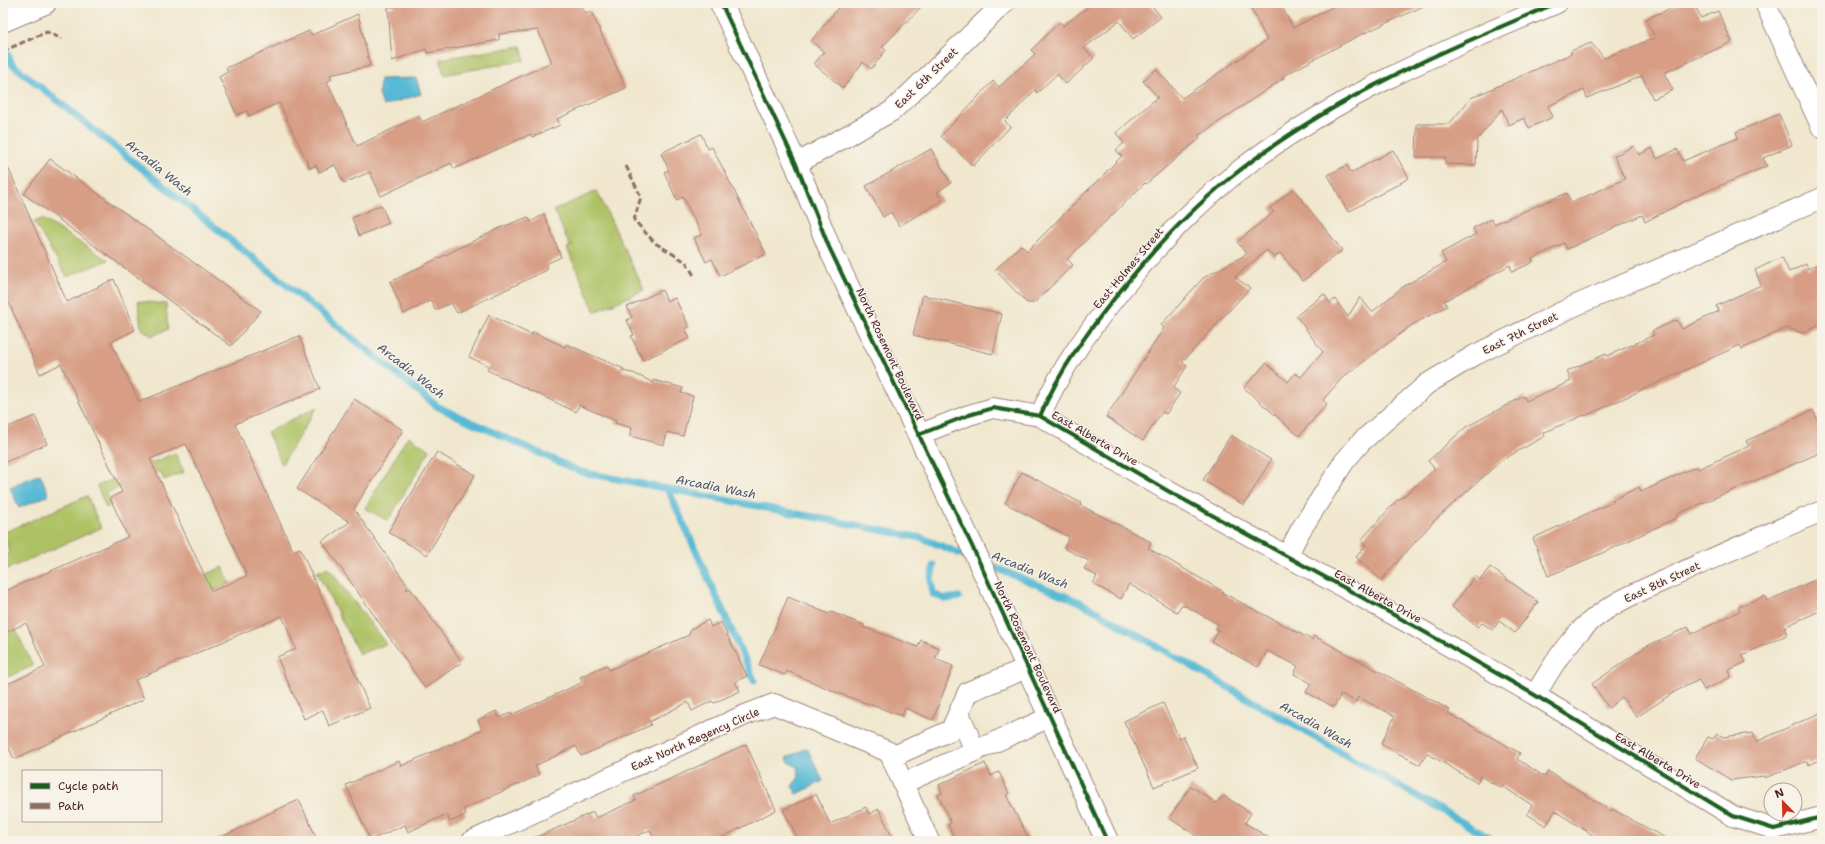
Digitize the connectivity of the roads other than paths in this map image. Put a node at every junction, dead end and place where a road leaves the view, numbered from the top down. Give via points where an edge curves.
1 (45, 3) edge
2 (721, 3) edge
3 (1004, 3) edge
4 (1557, 3) edge
5 (1765, 3) edge
6 (4, 21) edge
7 (1822, 128) edge
8 (796, 164) junction
9 (1822, 198) edge
10 (1040, 416) junction
11 (918, 435) junction
12 (1822, 511) edge
13 (1287, 556) junction
14 (1027, 668) junction
15 (1535, 695) junction
16 (959, 713) junction
17 (1050, 717) junction
18 (975, 751) junction
19 (892, 757) junction
20 (904, 783) junction
21 (1822, 817) edge
22 (472, 841) edge
23 (929, 841) edge
24 (1108, 841) edge

1 - 6 street
2 - 8 street, North Rosemont Boulevard
3 - 8 street, East 6th Street via 892,111
4 - 10 street, East Holmes Street via 1469,40 1333,108 1296,130 1230,177 1155,249 1099,317 1070,357
5 - 7 street
8 - 11 street, North Rosemont Boulevard via 830,247
9 - 13 street, East 7th Street via 1572,307 1475,355 1427,384 1361,442 1344,462 1304,524
10 - 11 street, East Alberta Drive via 993,408
10 - 13 street, East Alberta Drive via 1168,491
11 - 14 street, North Rosemont Boulevard
12 - 15 street, East 8th Street via 1710,559 1617,603 1596,617 1561,652
13 - 15 street, East Alberta Drive
14 - 16 street via 968,692
14 - 17 street, North Rosemont Boulevard
15 - 21 street, East Alberta Drive via 1733,816 1774,829
16 - 18 street
16 - 19 street via 951,730
17 - 18 street
17 - 24 street, North Rosemont Boulevard
18 - 20 street
19 - 20 street
19 - 22 street, East North Regency Circle via 890,752 774,704
20 - 23 street

